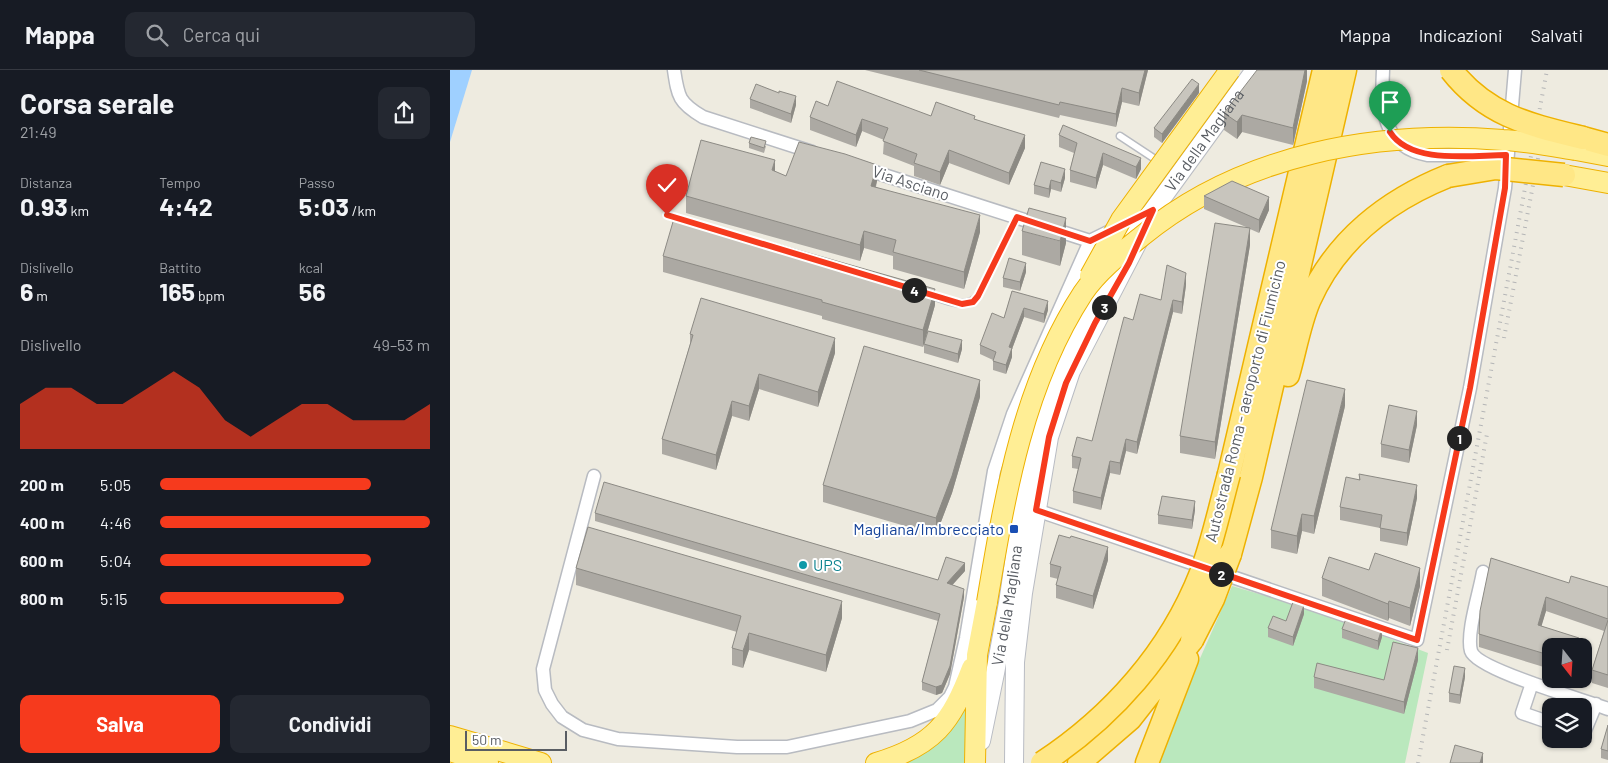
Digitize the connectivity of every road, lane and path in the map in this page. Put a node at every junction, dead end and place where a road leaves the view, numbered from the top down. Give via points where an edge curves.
1 (674, 70) edge
2 (1230, 70) edge
3 (1255, 70) edge
4 (1324, 70) edge
5 (1345, 70) edge
6 (1383, 70) edge
7 (1451, 70) edge
8 (1515, 70) edge
9 (1120, 136) dead end
10 (1608, 144) edge
11 (1506, 155) junction
12 (827, 156) edge
13 (1608, 156) edge
14 (846, 162) edge
15 (1311, 170) junction
16 (1178, 175) junction
17 (1564, 175) joint
18 (1608, 183) edge
19 (1153, 210) junction
20 (667, 215) dead end
21 (1017, 217) junction
22 (686, 221) edge
23 (1090, 241) junction
24 (924, 293) edge
25 (1082, 296) junction
26 (999, 450) junction
27 (1030, 456) junction
28 (594, 476) dead end
29 (1251, 477) junction
30 (1036, 510) junction
31 (1484, 572) dead end
32 (1192, 640) junction
33 (977, 655) junction
34 (1532, 683) junction
35 (1596, 704) junction
36 (1608, 709) edge
37 (1592, 714) edge
38 (1542, 720) edge
39 (451, 742) edge
40 (488, 763) edge
41 (541, 763) edge
42 (876, 763) edge
43 (976, 763) edge
44 (1014, 763) edge
45 (1042, 763) edge
46 (1079, 763) edge
47 (1147, 763) edge

1 - 12 street via 678,98 703,117
2 - 25 highway, bridge via 1121,220 1102,250
3 - 16 main road, Via della Magliana
4 - 15 highway, Autostrada Roma - aeroporto di Fiumicino
5 - 15 highway, Autostrada Roma - aeroporto di Fiumicino
6 - 11 street via 1386,120 1393,138 1404,146 1428,155
7 - 10 highway, bridge via 1481,100 1502,113 1540,127
8 - 11 street
9 - 16 lane
11 - 30 street via 1505,188 1470,388 1417,640
13 - 25 highway, bridge via 1506,140 1436,138 1359,145 1287,160 1219,186 1177,209 1121,253 1091,282
14 - 21 street, Via Asciano
15 - 29 highway, Autostrada Roma - aeroporto di Fiumicino
15 - 45 highway, Autostrada Roma - aeroporto di Fiumicino, bridge via 1211,543 1198,580 1168,637 1135,683 1091,727
16 - 19 main road, Via della Magliana
17 - 18 highway
17 - 29 highway, bridge via 1506,168 1460,172 1410,193 1364,226 1333,262 1309,301 1275,422
19 - 23 street, Via della Magliana
19 - 27 main road, Via della Magliana via 1119,256 1074,330 1045,399
19 - 30 main road, Via della Magliana via 1066,383 1049,437
20 - 22 lane
21 - 23 street, Via Asciano
21 - 24 lane via 973,302 962,304
23 - 26 street
25 - 33 highway, bridge via 1050,353 1030,404 1011,477
26 - 27 street
26 - 28 street via 966,638 950,698 934,713 919,719 815,743 787,746 728,746 612,738 578,728 555,709 545,690 544,664
27 - 43 main road, Via della Magliana via 1008,603
29 - 32 highway, Autostrada Roma - aeroporto di Fiumicino, bridge via 1225,569
30 - 44 main road, Via della Magliana via 1015,662
31 - 34 street via 1471,632 1471,652 1482,663
32 - 46 highway, Autostrada Roma - aeroporto di Fiumicino via 1130,719
32 - 47 highway
33 - 42 highway via 957,706 942,726 920,744
33 - 43 highway
34 - 35 street
34 - 38 street via 1522,713
35 - 36 street
35 - 37 street
39 - 40 highway
39 - 41 highway

